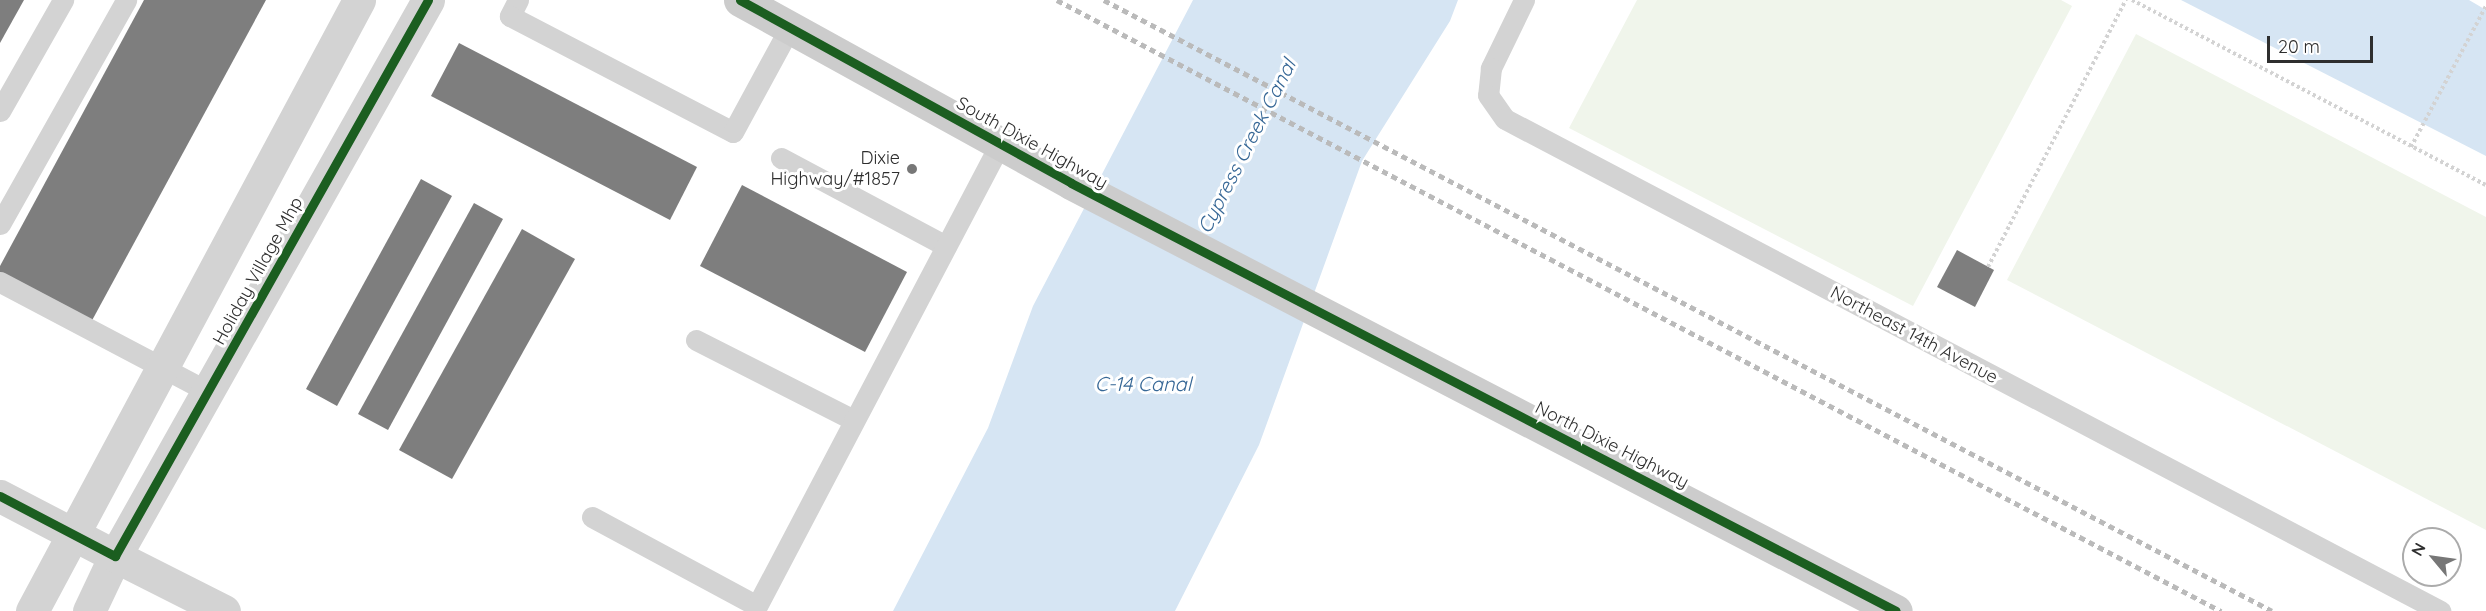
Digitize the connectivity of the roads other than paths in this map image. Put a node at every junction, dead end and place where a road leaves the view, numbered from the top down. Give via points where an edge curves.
1 (63, 0) edge
2 (126, 0) edge
3 (359, 0) edge
4 (428, 0) edge
5 (518, 0) edge
6 (740, 0) edge
7 (1524, 0) edge
8 (790, 27) junction
9 (0, 111) edge
10 (1000, 144) junction
11 (781, 158) dead end
12 (0, 224) edge
13 (946, 246) junction
14 (0, 282) edge
15 (1312, 309) joint
16 (696, 340) dead end
17 (162, 367) junction
18 (209, 392) junction
19 (854, 420) junction
20 (0, 496) edge
21 (592, 517) dead end
22 (73, 534) junction
23 (115, 556) junction
24 (32, 611) edge
25 (89, 611) edge
26 (224, 611) edge
27 (1896, 611) edge
28 (2440, 611) edge

1 - 9 lane
2 - 12 lane
3 - 17 street
4 - 18 street, Holiday Village Mhp
5 - 8 lane via 510,16 733,132
6 - 8 main road, South Dixie Highway
7 - 28 lane, Northeast 14th Avenue via 1491,68 1488,95 1505,119
8 - 10 main road, South Dixie Highway
10 - 13 lane
10 - 15 main road, South Dixie Highway
11 - 13 lane
13 - 19 lane
14 - 17 lane
15 - 27 main road, North Dixie Highway
16 - 19 lane
17 - 18 lane
17 - 22 street
18 - 23 street, Holiday Village Mhp
19 - 21 lane via 757,606
20 - 22 street
22 - 23 street
22 - 24 street
23 - 25 street, Holiday Village Mhp
23 - 26 street

